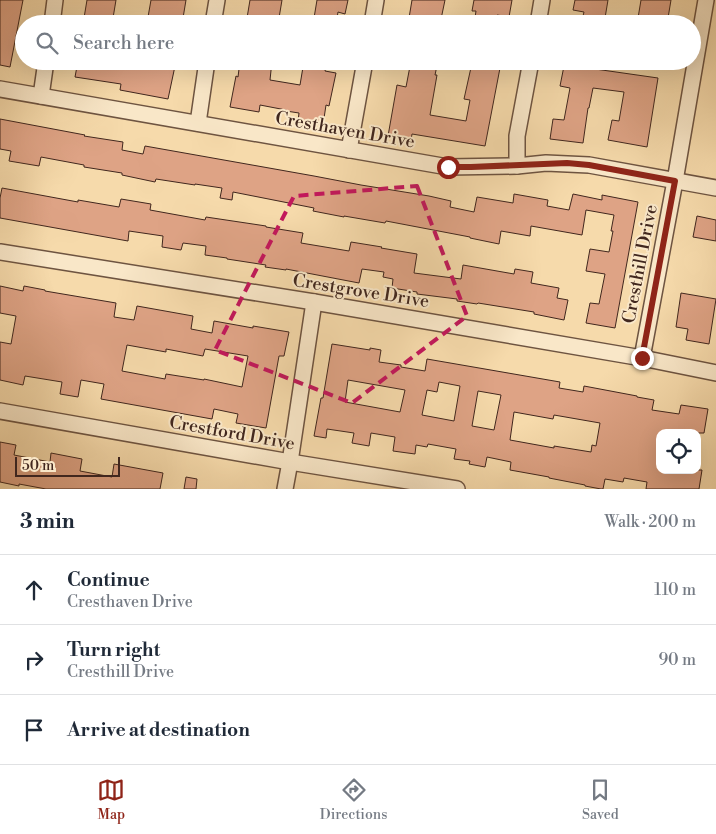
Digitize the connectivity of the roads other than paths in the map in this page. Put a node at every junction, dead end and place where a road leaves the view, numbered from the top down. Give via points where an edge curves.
1 (55, 0) edge
2 (216, 0) edge
3 (376, 0) edge
4 (542, 0) edge
5 (706, 0) edge
6 (53, 15) edge
7 (214, 15) edge
8 (374, 15) edge
9 (540, 15) edge
10 (701, 29) edge
11 (45, 70) edge
12 (206, 70) edge
13 (363, 70) edge
14 (529, 70) edge
15 (694, 70) edge
16 (0, 88) edge
17 (41, 96) junction
18 (198, 123) junction
19 (349, 150) junction
20 (517, 166) junction
21 (675, 181) junction
22 (716, 188) edge
23 (0, 252) edge
24 (314, 302) junction
25 (642, 358) junction
26 (716, 373) edge
27 (0, 411) edge
28 (290, 462) junction
29 (285, 489) edge
30 (457, 489) edge

1 - 6 street
2 - 7 street
3 - 8 street
4 - 9 street
5 - 10 street, Cresthill Drive
11 - 17 street
12 - 18 street
13 - 19 street
14 - 20 street via 517,136
15 - 21 street, Cresthill Drive
16 - 17 street, Cresthaven Drive
17 - 18 street, Cresthaven Drive
18 - 19 street, Cresthaven Drive
19 - 20 street, Cresthaven Drive via 448,167
20 - 21 street, Cresthaven Drive via 589,165
21 - 22 street, Cresthaven Drive
21 - 25 street, Cresthill Drive
23 - 24 street, Crestgrove Drive
24 - 25 street, Crestgrove Drive
24 - 28 street
25 - 26 street, Crestgrove Drive
27 - 28 street, Crestford Drive
28 - 29 street
28 - 30 street, Crestford Drive

